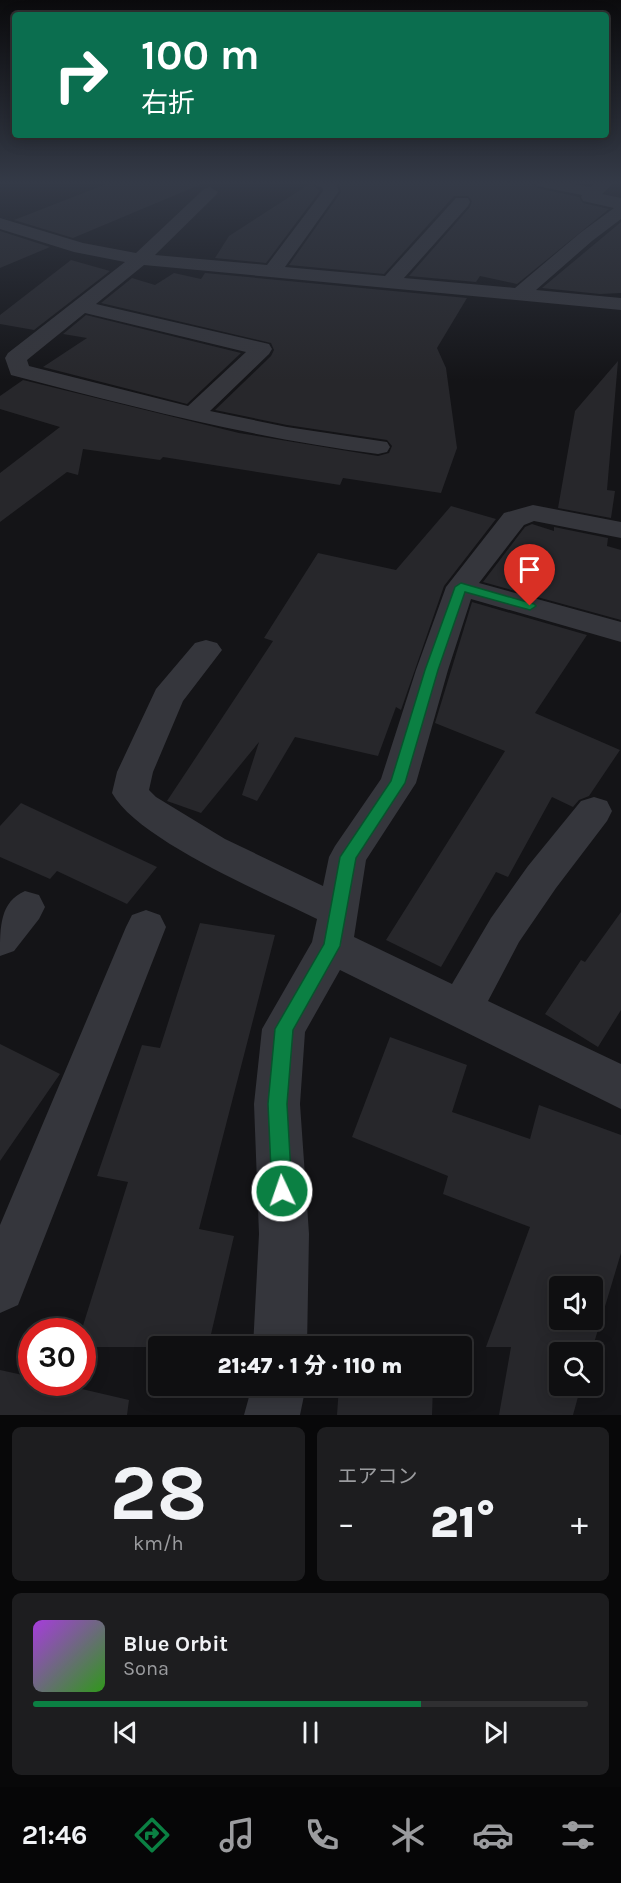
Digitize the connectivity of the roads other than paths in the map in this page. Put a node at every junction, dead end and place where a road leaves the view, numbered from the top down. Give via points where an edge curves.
1 (86, 249) edge
2 (150, 249) edge
3 (289, 249) edge
4 (420, 249) edge
5 (572, 249) edge
6 (140, 259) junction
7 (272, 272) junction
8 (389, 283) junction
9 (519, 295) junction
10 (621, 304) edge
11 (80, 306) junction
12 (193, 414) junction
13 (378, 447) dead end
14 (621, 530) edge
15 (461, 587) junction
16 (621, 632) edge
17 (206, 650) dead end
18 (594, 811) dead end
19 (25, 907) dead end
20 (146, 927) dead end
21 (335, 928) junction
22 (0, 939) edge
23 (461, 1009) junction
24 (621, 1087) edge
25 (0, 1287) edge
26 (280, 1336) edge
27 (277, 1396) edge
28 (272, 1415) edge

1 - 6 street
2 - 6 street
3 - 7 street
4 - 8 street
5 - 9 street
6 - 7 street
6 - 11 street
7 - 8 street
8 - 9 street
9 - 10 street
11 - 12 street via 16,358 19,370
11 - 12 street via 261,349
12 - 13 street via 308,439
14 - 15 street via 533,513 514,519
15 - 16 street
15 - 21 street via 398,783 348,857
17 - 21 street via 168,696 135,772 130,793 143,807
18 - 23 street via 505,930
19 - 22 street
20 - 25 street
21 - 23 street
21 - 26 street via 284,1029 277,1104 284,1234
23 - 24 street
27 - 28 street

